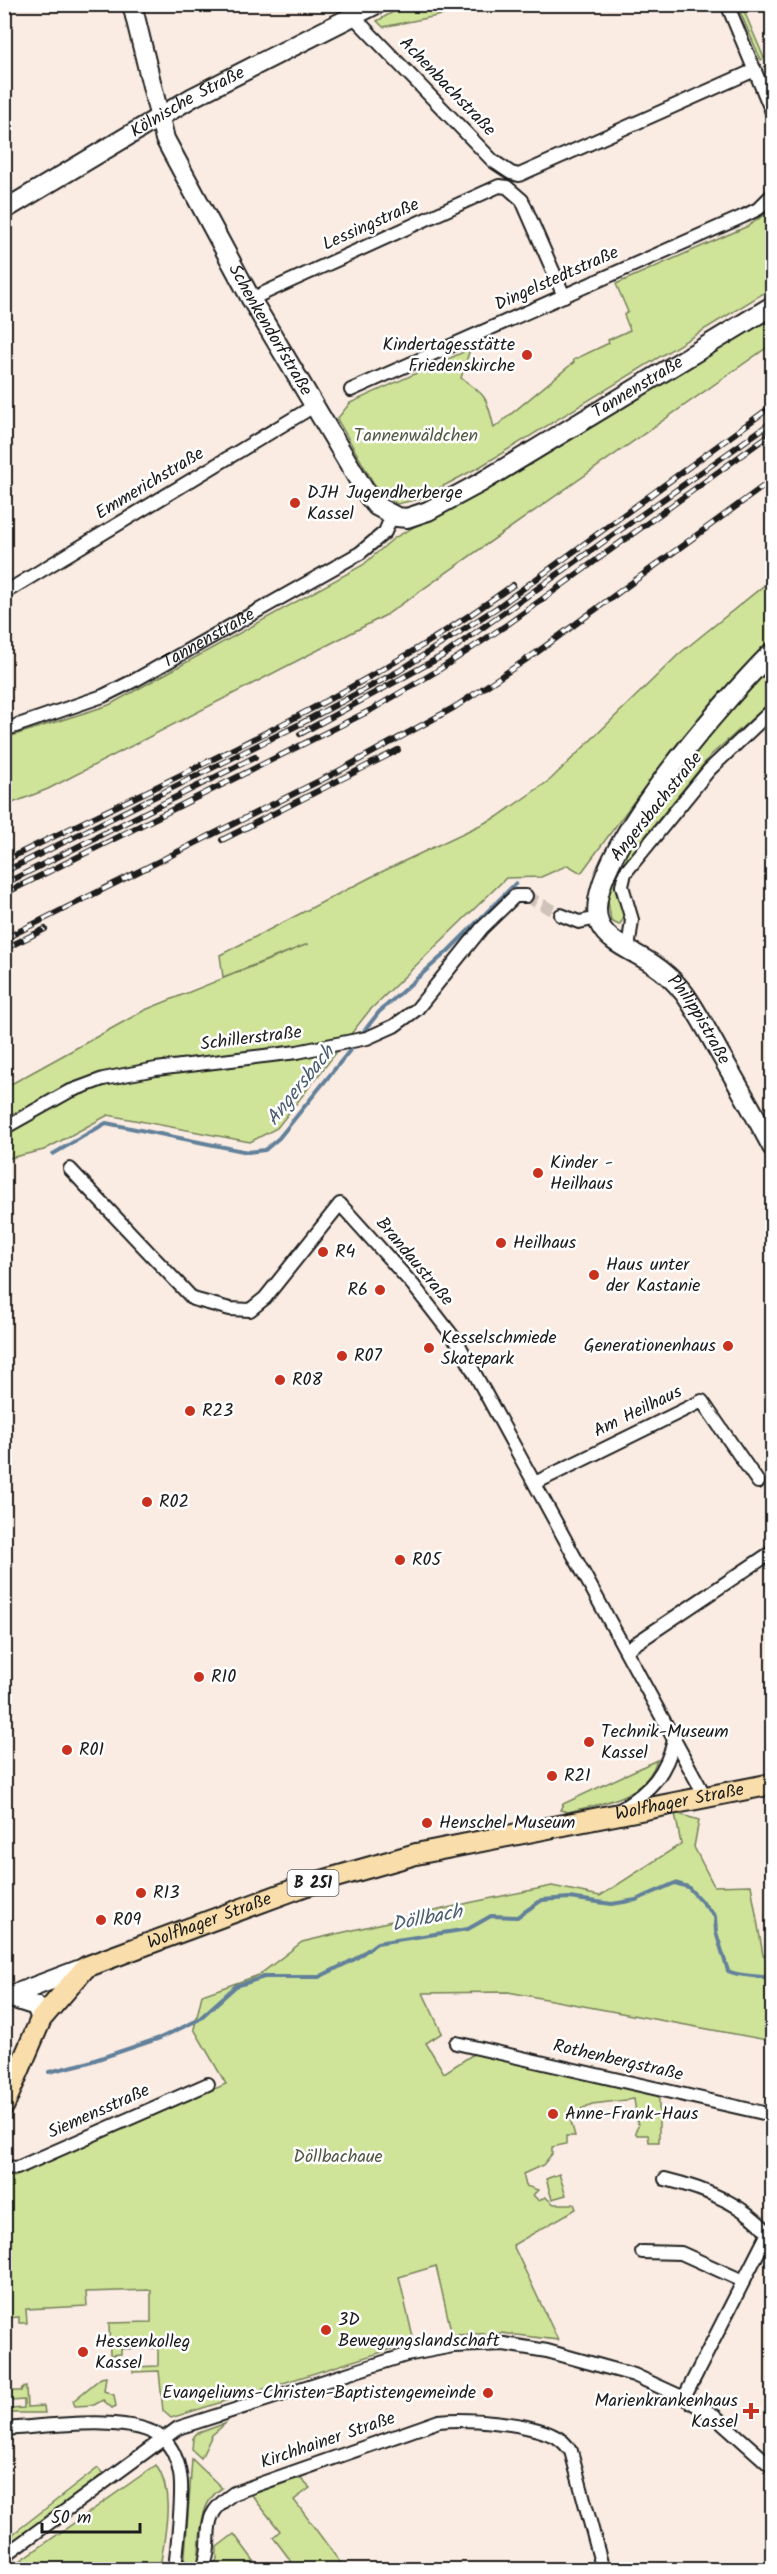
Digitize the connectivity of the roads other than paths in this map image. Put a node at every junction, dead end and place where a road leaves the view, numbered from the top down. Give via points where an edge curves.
1 (132, 4) edge
2 (377, 4) edge
3 (727, 4) edge
4 (354, 17) junction
5 (755, 70) junction
6 (772, 112) edge
7 (159, 118) junction
8 (772, 195) edge
9 (4, 210) edge
10 (564, 296) junction
11 (250, 299) junction
12 (772, 306) edge
13 (351, 390) dead end
14 (315, 406) junction
15 (400, 517) junction
16 (4, 593) edge
17 (772, 652) edge
18 (772, 710) edge
19 (4, 730) edge
20 (525, 896) dead end
21 (561, 915) tunnel mouth
22 (597, 918) junction
23 (628, 949) junction
24 (4, 1128) edge
25 (772, 1147) edge
26 (70, 1169) dead end
27 (758, 1482) dead end
28 (535, 1483) junction
29 (772, 1552) edge
30 (627, 1650) junction
31 (675, 1737) junction
32 (772, 1784) edge
33 (706, 1798) junction
34 (616, 1813) junction
35 (86, 1967) junction
36 (6, 1997) edge
37 (41, 2019) junction
38 (456, 2043) dead end
39 (208, 2084) dead end
40 (4, 2105) edge
41 (772, 2115) edge
42 (4, 2167) edge
43 (665, 2180) dead end
44 (642, 2252) dead end
45 (743, 2281) junction
46 (684, 2398) junction
47 (4, 2429) edge
48 (162, 2438) junction
49 (772, 2467) edge
50 (4, 2556) edge
51 (175, 2570) edge
52 (202, 2570) edge
53 (603, 2570) edge

1 - 7 street, Schenkendorfstraße
2 - 4 street, Kölnische Straße
3 - 5 street
4 - 5 street, Achenbachstraße via 493,161 519,175
4 - 7 street, Kölnische Straße via 193,96
5 - 6 street
7 - 9 street, Kölnische Straße
7 - 11 street, Schenkendorfstraße via 165,139
8 - 10 street, Dingelstedtstraße via 744,216
10 - 11 street, Lessingstraße via 522,201 500,186
10 - 13 street, Dingelstedtstraße
11 - 14 street, Schenkendorfstraße
12 - 15 street, Tannenstraße via 480,483
14 - 15 street, Schenkendorfstraße via 368,496 376,506
14 - 16 street, Emmerichstraße
15 - 19 street, Tannenstraße via 360,554 137,679 103,696
17 - 22 street via 683,752 641,813 600,886
18 - 23 street, Angersbachstraße via 709,770 625,873 622,886 632,920
20 - 24 street, Schillerstraße via 515,896 482,928 417,1009 394,1026 367,1038 322,1047 103,1079 68,1092
21 - 22 street via 579,922
22 - 23 street, Philippistraße via 606,934
23 - 25 street, Philippistraße via 664,972 684,993
26 - 28 street, Brandaustraße via 193,1299 230,1309 250,1310 265,1298 340,1204 413,1285 458,1343
27 - 28 street, Am Heilhaus via 702,1401
28 - 30 street, Brandaustraße
29 - 30 street
30 - 31 street, Brandaustraße
31 - 33 street, Brandaustraße
31 - 34 street via 665,1769 644,1793
32 - 33 main road, Wolfhager Straße / B 251
33 - 34 main road, Wolfhager Straße / B 251
34 - 35 main road, Wolfhager Straße / B 251 via 356,1870
35 - 36 street
35 - 37 main road, Wolfhager Straße / B 251
36 - 37 street via 36,2006
37 - 40 main road, Wolfhager Straße / B 251
38 - 41 street, Rothenbergstraße
39 - 42 street, Siemensstraße via 17,2168
43 - 45 street via 698,2187 756,2218 768,2233
44 - 45 street via 681,2253
45 - 46 street
46 - 48 street via 634,2375 547,2350 504,2344 453,2346 406,2355 205,2418
46 - 49 street via 715,2416
47 - 48 street via 110,2423 145,2429
48 - 50 street
48 - 51 street via 176,2455 181,2476
52 - 53 street, Kirchhainer Straße via 207,2551 207,2522 220,2503 234,2493 439,2421 464,2418 540,2432 564,2442 571,2451

